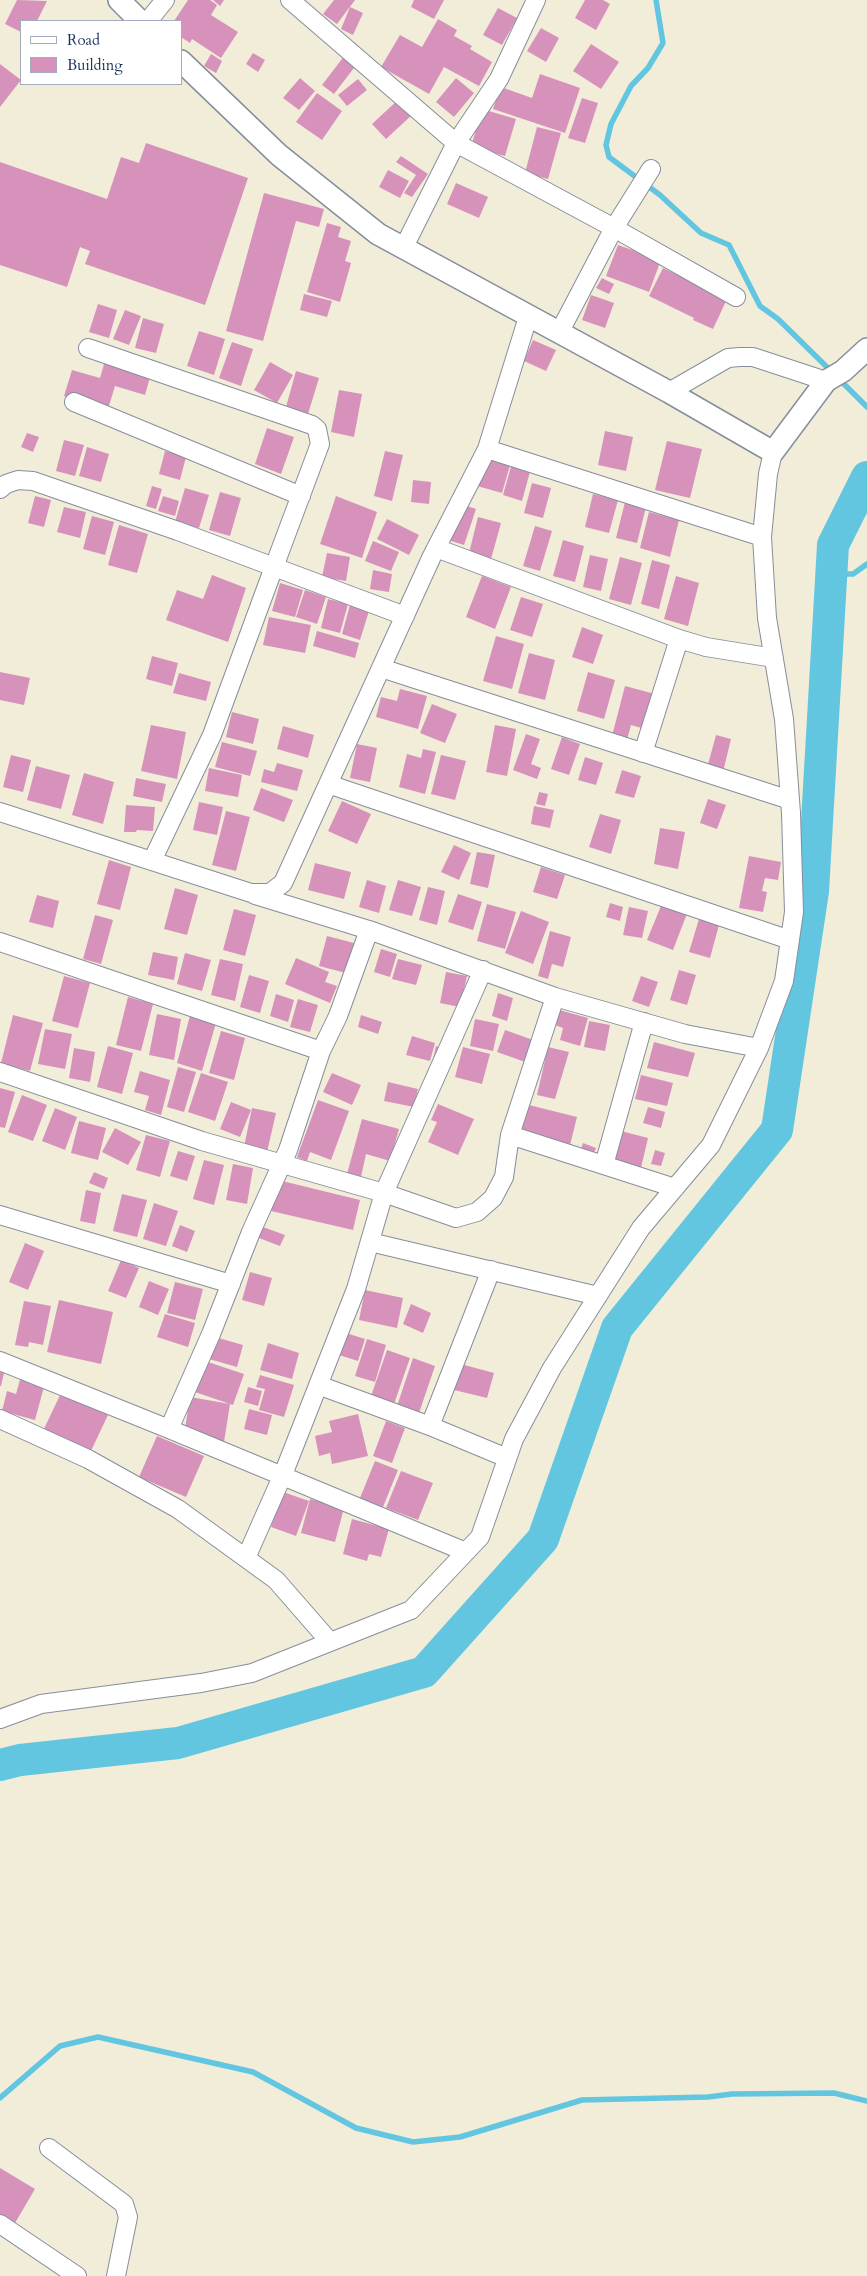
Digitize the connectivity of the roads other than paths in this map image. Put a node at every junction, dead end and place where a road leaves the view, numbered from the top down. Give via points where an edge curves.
1 (119, 0) edge
2 (165, 0) edge
3 (290, 0) edge
4 (536, 0) edge
5 (139, 20) edge
6 (149, 20) edge
7 (182, 62) edge
8 (456, 143) junction
9 (651, 169) dead end
10 (614, 228) junction
11 (404, 247) junction
12 (736, 298) dead end
13 (528, 317) junction
14 (559, 333) junction
15 (88, 348) dead end
16 (867, 349) edge
17 (832, 377) junction
18 (669, 392) junction
19 (74, 402) dead end
20 (487, 449) junction
21 (773, 452) junction
22 (0, 490) edge
23 (301, 496) junction
24 (762, 537) junction
25 (436, 548) junction
26 (274, 566) junction
27 (405, 616) junction
28 (680, 639) junction
29 (774, 658) junction
30 (381, 668) junction
31 (643, 753) junction
32 (328, 784) junction
33 (790, 800) junction
34 (0, 812) edge
35 (152, 861) junction
36 (251, 893) junction
37 (369, 930) junction
38 (790, 940) junction
39 (0, 942) edge
40 (483, 970) junction
41 (555, 997) junction
42 (644, 1022) junction
43 (759, 1048) junction
44 (321, 1051) junction
45 (0, 1072) edge
46 (510, 1135) junction
47 (282, 1164) junction
48 (604, 1165) junction
49 (675, 1188) junction
50 (384, 1193) junction
51 (0, 1215) edge
52 (370, 1242) junction
53 (490, 1270) junction
54 (231, 1284) junction
55 (598, 1296) junction
56 (0, 1361) edge
57 (318, 1385) junction
58 (0, 1419) edge
59 (430, 1426) junction
60 (169, 1429) junction
61 (507, 1458) junction
62 (282, 1478) junction
63 (466, 1552) junction
64 (246, 1558) junction
65 (330, 1642) junction
66 (0, 1719) edge
67 (49, 2148) dead end
68 (0, 2224) edge
69 (77, 2276) edge
70 (116, 2276) edge

1 - 5 street
2 - 6 street
3 - 8 street
4 - 8 street via 499,79
7 - 11 street via 279,155 365,225
8 - 10 street
8 - 11 street
9 - 10 street
10 - 12 street
10 - 14 street
11 - 13 street
13 - 14 street
13 - 20 street
14 - 18 street
15 - 23 street via 312,425 319,432 320,444
16 - 17 street
17 - 18 street via 753,357 728,358
17 - 21 street
18 - 21 street
19 - 23 street
20 - 24 street
20 - 25 street
21 - 24 street
22 - 26 street via 18,480 33,481
23 - 26 street
24 - 29 street via 767,618
25 - 27 street
25 - 28 street
26 - 27 street
26 - 35 street via 212,735
27 - 30 street
28 - 29 street via 706,647
28 - 31 street
29 - 33 street via 784,719
30 - 31 street
30 - 32 street
31 - 33 street
32 - 36 street via 283,883 270,893
32 - 38 street
33 - 38 street via 794,912
34 - 35 street
35 - 36 street
36 - 37 street
37 - 40 street
37 - 44 street via 338,1016
38 - 43 street via 784,981
39 - 44 street
40 - 41 street
40 - 50 street
41 - 42 street
41 - 46 street
42 - 43 street via 685,1034
42 - 48 street
43 - 49 street via 711,1145
44 - 47 street
45 - 47 street via 202,1141
46 - 48 street
46 - 50 street via 504,1177 493,1198 477,1212 456,1218
47 - 50 street
47 - 54 street
48 - 49 street
49 - 55 street via 641,1228
50 - 52 street
51 - 54 street
52 - 53 street
52 - 57 street via 356,1289
53 - 55 street
53 - 59 street
54 - 60 street
55 - 61 street via 552,1368
56 - 60 street
57 - 59 street
57 - 62 street
58 - 64 street via 88,1459 178,1508
59 - 61 street
60 - 62 street
61 - 63 street via 480,1537
62 - 63 street
62 - 64 street
63 - 65 street via 411,1610
64 - 65 street via 276,1580
65 - 66 street via 252,1673 41,1704
67 - 70 street via 124,2204 128,2218
68 - 69 street

